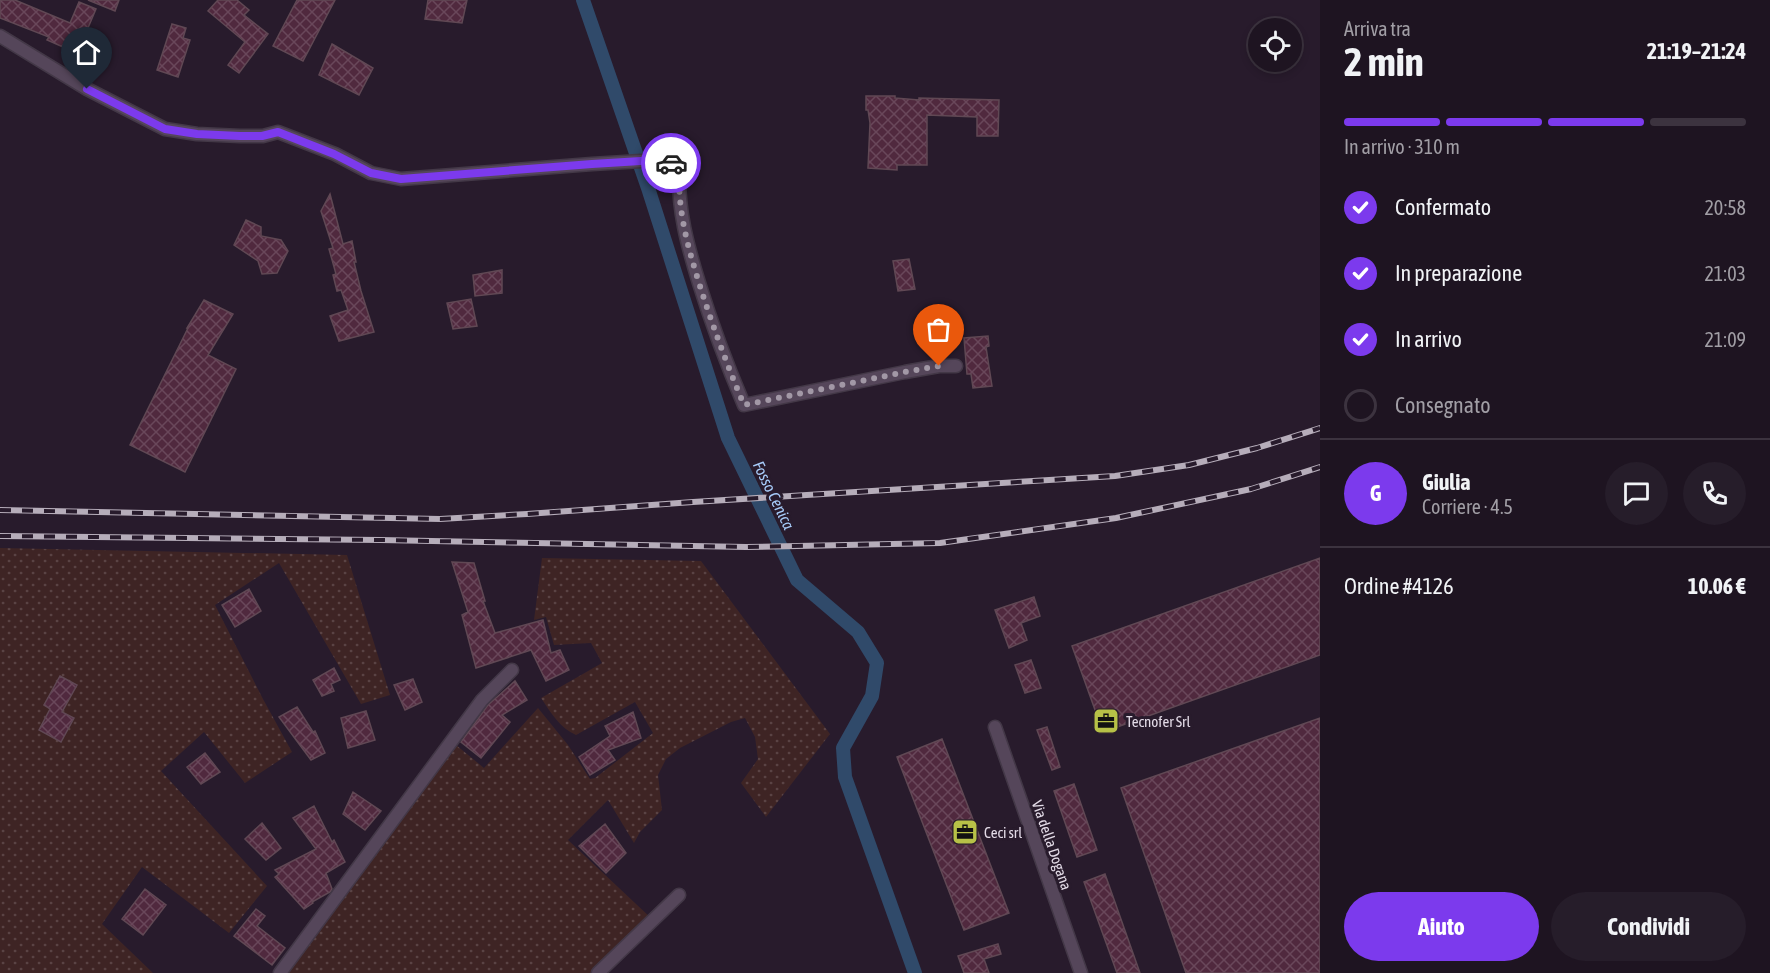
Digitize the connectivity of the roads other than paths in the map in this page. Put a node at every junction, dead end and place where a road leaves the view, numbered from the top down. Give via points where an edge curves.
1 (0, 36) edge
2 (956, 366) dead end
3 (512, 670) dead end
4 (995, 727) dead end
5 (679, 895) dead end
6 (280, 973) edge
7 (598, 973) edge
8 (1081, 973) edge

1 - 2 street via 87,89 165,129 240,136 278,132 371,173 401,179 657,160 670,163 679,170 686,237 710,317 744,405 905,372
3 - 6 street via 482,700
4 - 8 street, Via della Dogana
5 - 7 street

